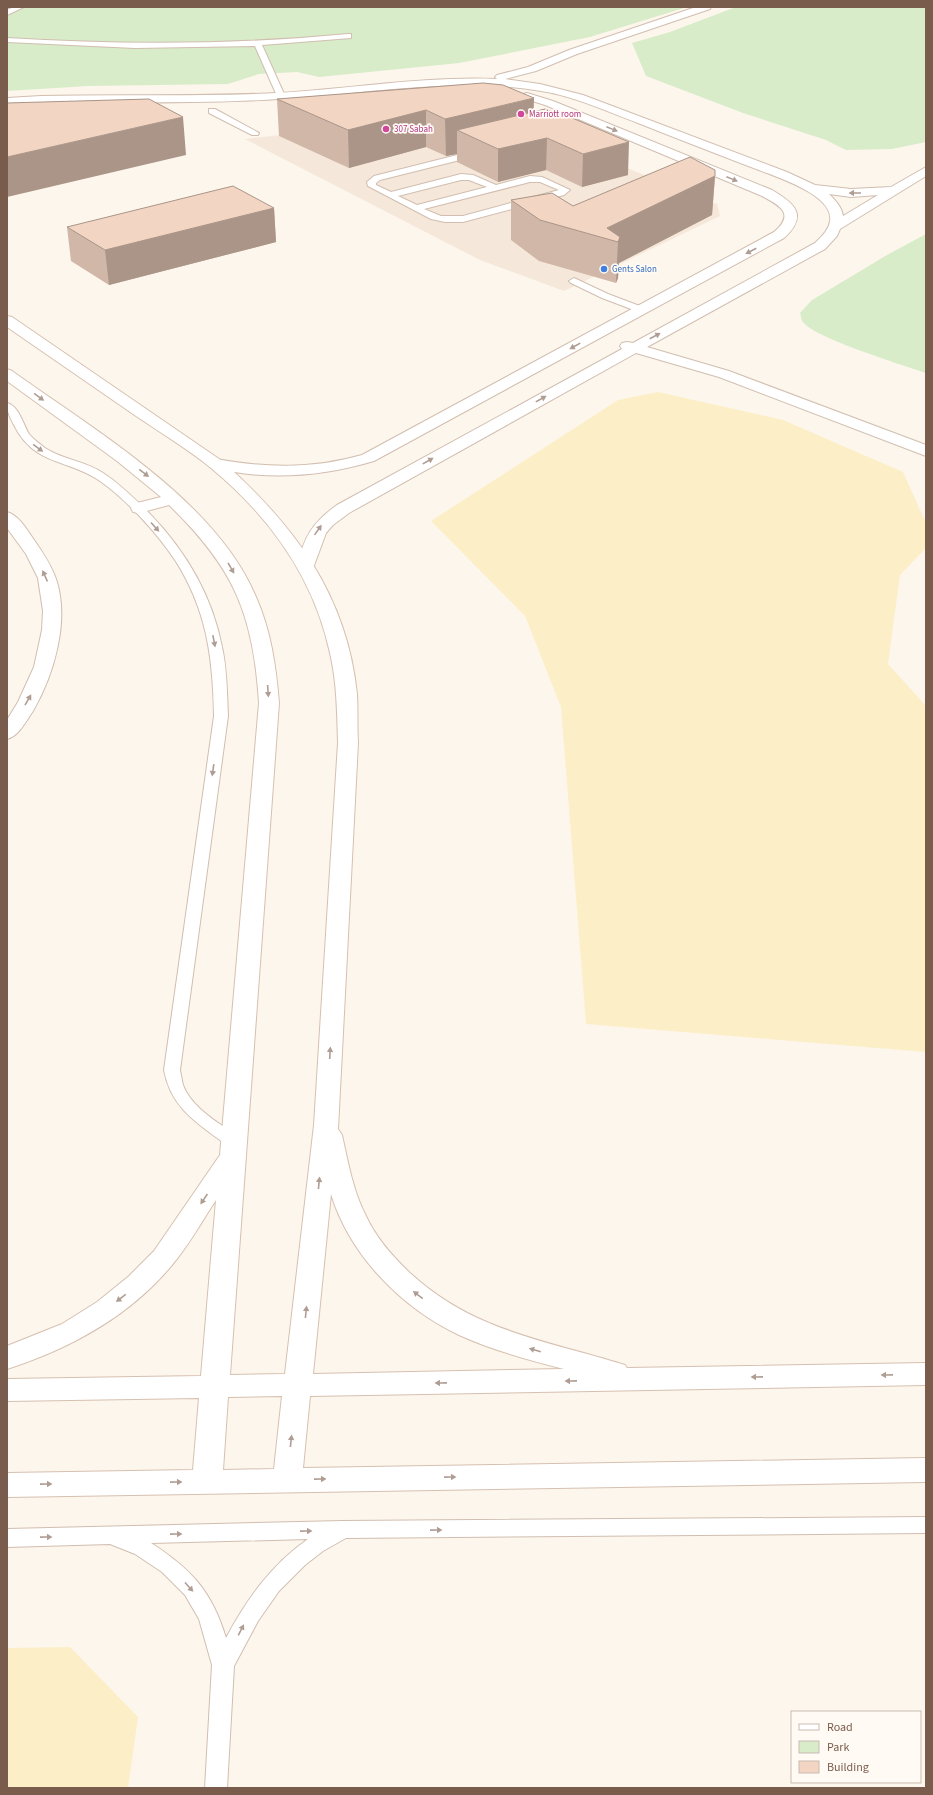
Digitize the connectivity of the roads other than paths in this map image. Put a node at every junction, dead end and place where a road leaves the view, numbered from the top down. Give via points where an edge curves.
1 (20, 7) edge
2 (706, 7) edge
3 (7, 13) edge
4 (348, 36) dead end
5 (7, 40) edge
6 (258, 44) junction
7 (542, 65) junction
8 (474, 81) junction
9 (519, 89) junction
10 (281, 96) junction
11 (7, 102) edge
12 (108, 111) edge
13 (197, 111) dead end
14 (212, 111) junction
15 (7, 114) edge
16 (596, 122) junction
17 (583, 126) edge
18 (255, 133) dead end
19 (485, 150) edge
20 (926, 171) edge
21 (495, 188) junction
22 (814, 189) junction
23 (894, 190) junction
24 (391, 195) junction
25 (417, 208) junction
26 (836, 226) junction
27 (574, 281) dead end
28 (642, 310) junction
29 (7, 320) edge
30 (593, 336) junction
31 (634, 348) junction
32 (7, 374) edge
33 (7, 406) edge
34 (924, 450) edge
35 (216, 464) junction
36 (174, 498) junction
37 (139, 508) junction
38 (7, 517) edge
39 (306, 567) junction
40 (7, 733) edge
41 (326, 1125) junction
42 (234, 1148) junction
43 (7, 1358) edge
44 (926, 1374) edge
45 (640, 1379) junction
46 (214, 1386) junction
47 (297, 1386) junction
48 (7, 1390) edge
49 (926, 1470) edge
50 (287, 1480) junction
51 (207, 1481) junction
52 (7, 1485) edge
53 (926, 1525) edge
54 (343, 1530) junction
55 (110, 1536) junction
56 (7, 1538) edge
57 (223, 1664) junction
58 (216, 1788) edge

1 - 3 lane
2 - 7 street
4 - 6 lane
5 - 6 lane via 137,46
6 - 10 lane
7 - 8 street via 520,73
7 - 9 street via 529,74
8 - 9 street
8 - 10 street via 428,82
9 - 14 street via 452,91 324,105
9 - 16 street
9 - 22 street via 576,95
10 - 11 street
12 - 15 street
13 - 14 street
14 - 18 lane
16 - 17 lane
16 -> 28 street via 767,193 788,206 792,214 788,229 779,236
19 - 24 lane via 377,178 371,182 372,186
20 - 23 street
21 - 24 lane via 470,177 461,177
21 - 25 lane
21 - 25 lane via 536,179 566,190 455,220 439,219
23 -> 22 street via 851,193
22 - 26 street via 835,209
23 - 26 street
24 - 25 lane
31 -> 26 street via 820,246 830,237
27 - 28 lane
28 - 30 street
29 - 35 street
30 - 31 street
30 -> 35 street via 382,451 351,463 326,470 285,472
31 - 34 street via 724,374
39 -> 31 street via 316,532 343,508
32 -> 36 street
33 -> 37 lane via 14,414 23,434 31,442 55,458 102,477
35 - 39 street via 266,512 286,536
36 - 37 street
36 -> 42 street via 222,552 244,589 257,624 266,662 269,703
37 -> 42 lane via 181,561 202,601 214,637 220,675 221,716 172,1070 175,1086 183,1100
40 -> 38 street via 30,697 44,666 51,636 52,607 48,580 35,555
41 -> 39 street via 348,742 347,694 339,648 326,606
45 -> 41 street via 488,1336 437,1308 403,1283 382,1262 365,1239 353,1215
47 -> 41 street
42 -> 43 street via 163,1258 138,1284 107,1309 72,1331
42 - 46 street
44 -> 45 street
45 -> 47 street
46 - 47 street
46 - 48 street
46 - 51 street
50 -> 47 street
50 -> 49 street
50 - 51 street
52 -> 51 street
54 -> 53 lane
55 -> 54 lane
57 -> 54 lane via 247,1618 265,1591 287,1567 313,1546
56 -> 55 lane
55 -> 57 lane via 153,1555 169,1566 192,1589 209,1617
57 - 58 lane

